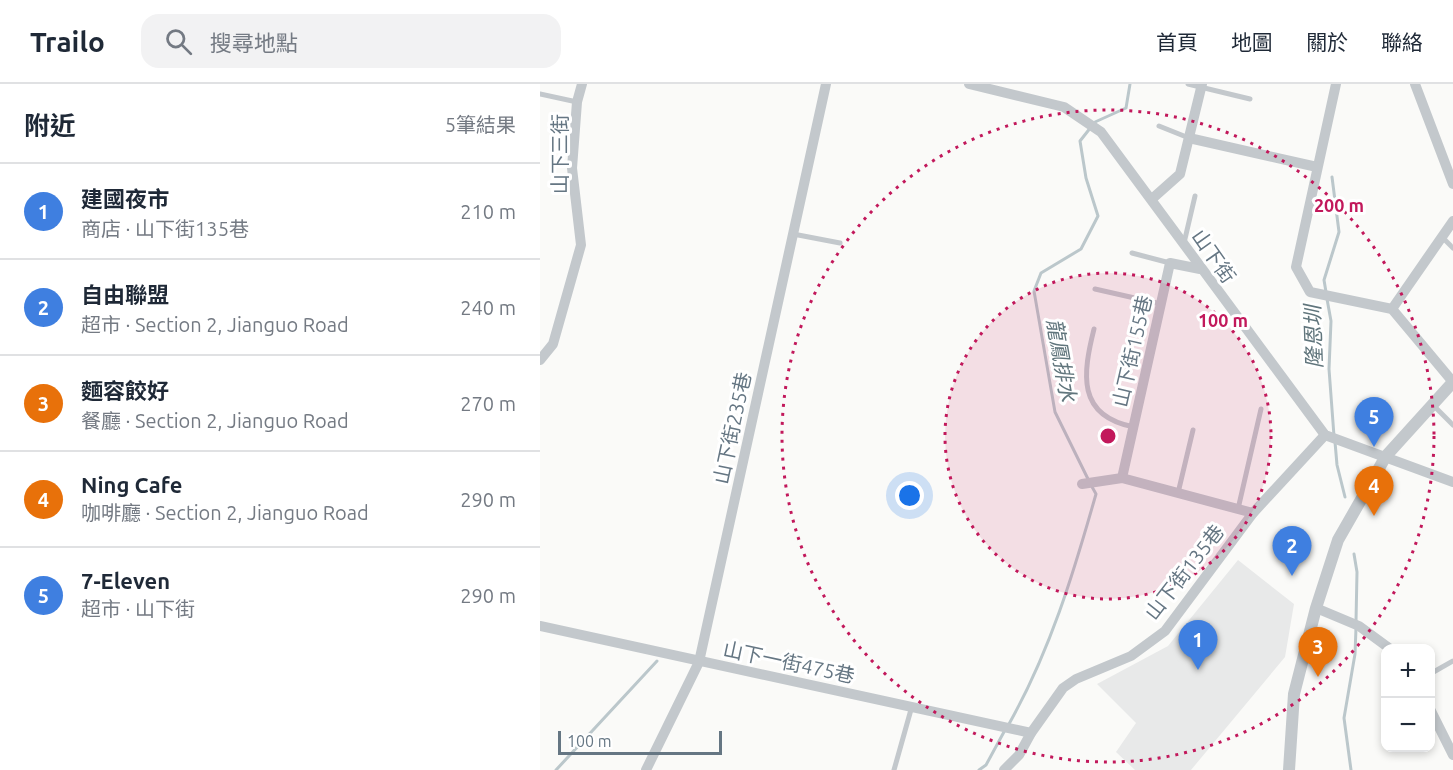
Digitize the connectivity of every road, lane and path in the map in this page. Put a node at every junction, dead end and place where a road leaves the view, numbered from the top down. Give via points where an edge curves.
1 (582, 84) edge
2 (826, 84) edge
3 (969, 84) edge
4 (1188, 84) edge
5 (1336, 84) edge
6 (1414, 84) edge
7 (1202, 86) edge
8 (540, 94) edge
9 (1251, 99) dead end
10 (577, 102) junction
11 (1159, 126) dead end
12 (1189, 138) junction
13 (1317, 167) junction
14 (1453, 184) edge
15 (1195, 195) dead end
16 (1153, 198) junction
17 (1453, 221) edge
18 (793, 234) junction
19 (1442, 237) junction
20 (840, 243) dead end
21 (1184, 245) junction
22 (1453, 248) edge
23 (1132, 253) dead end
24 (1170, 263) junction
25 (1200, 269) junction
26 (1095, 289) dead end
27 (1161, 304) junction
28 (1392, 309) junction
29 (1094, 329) dead end
30 (540, 360) edge
31 (1453, 382) edge
32 (1433, 405) junction
33 (1261, 408) dead end
34 (1453, 425) edge
35 (1134, 427) junction
36 (1193, 430) dead end
37 (1331, 437) junction
38 (1386, 456) junction
39 (1122, 478) junction
40 (1453, 482) edge
41 (1084, 484) dead end
42 (1178, 493) junction
43 (1238, 509) junction
44 (1253, 513) junction
45 (1316, 608) junction
46 (540, 626) edge
47 (1383, 644) edge
48 (1453, 661) edge
49 (699, 662) junction
50 (1435, 672) edge
51 (912, 706) junction
52 (1435, 717) edge
53 (1026, 732) junction
54 (1453, 755) edge
55 (646, 770) edge
56 (894, 770) edge
57 (1004, 770) edge
58 (1289, 770) edge

1 - 10 street, 山下三街
2 - 18 street, 山下街235巷
3 - 16 street, 山下街 via 1064,107 1086,120 1101,132
4 - 7 lane
5 - 13 street
6 - 14 street
7 - 9 lane
7 - 12 street
8 - 10 lane
10 - 30 street, 山下三街 via 572,168 581,245 554,344
11 - 12 lane
12 - 13 street
12 - 16 street via 1180,174
13 - 28 street via 1296,267 1310,292
15 - 21 lane
16 - 21 street, 山下街
17 - 19 street
18 - 20 lane
18 - 49 street, 山下街235巷
19 - 22 lane
19 - 28 street
21 - 25 street, 山下街
23 - 24 lane
24 - 25 street
24 - 27 street, 山下街155巷
25 - 37 street, 山下街
26 - 27 lane
27 - 35 street, 山下街155巷
28 - 31 street
29 - 35 lane via 1085,368 1091,399 1101,413 1116,423
31 - 32 street
32 - 34 lane
32 - 38 street
33 - 43 lane
35 - 39 street, 山下街155巷
36 - 42 lane
37 - 38 street
37 - 44 street, 山下街135巷
38 - 40 street
38 - 45 street via 1338,540
39 - 41 street
39 - 42 street
42 - 43 street
43 - 44 street
44 - 53 street, 山下街135巷 via 1165,630 1131,656 1063,688
45 - 47 street via 1355,624
45 - 58 street via 1294,694
46 - 49 street, 山下一街475巷
48 - 50 lane
49 - 51 street, 山下一街475巷
49 - 55 street, 山下街235巷
51 - 53 street, 山下一街475巷
51 - 56 lane
52 - 54 street
53 - 57 street, 山下街135巷 via 1019,755

